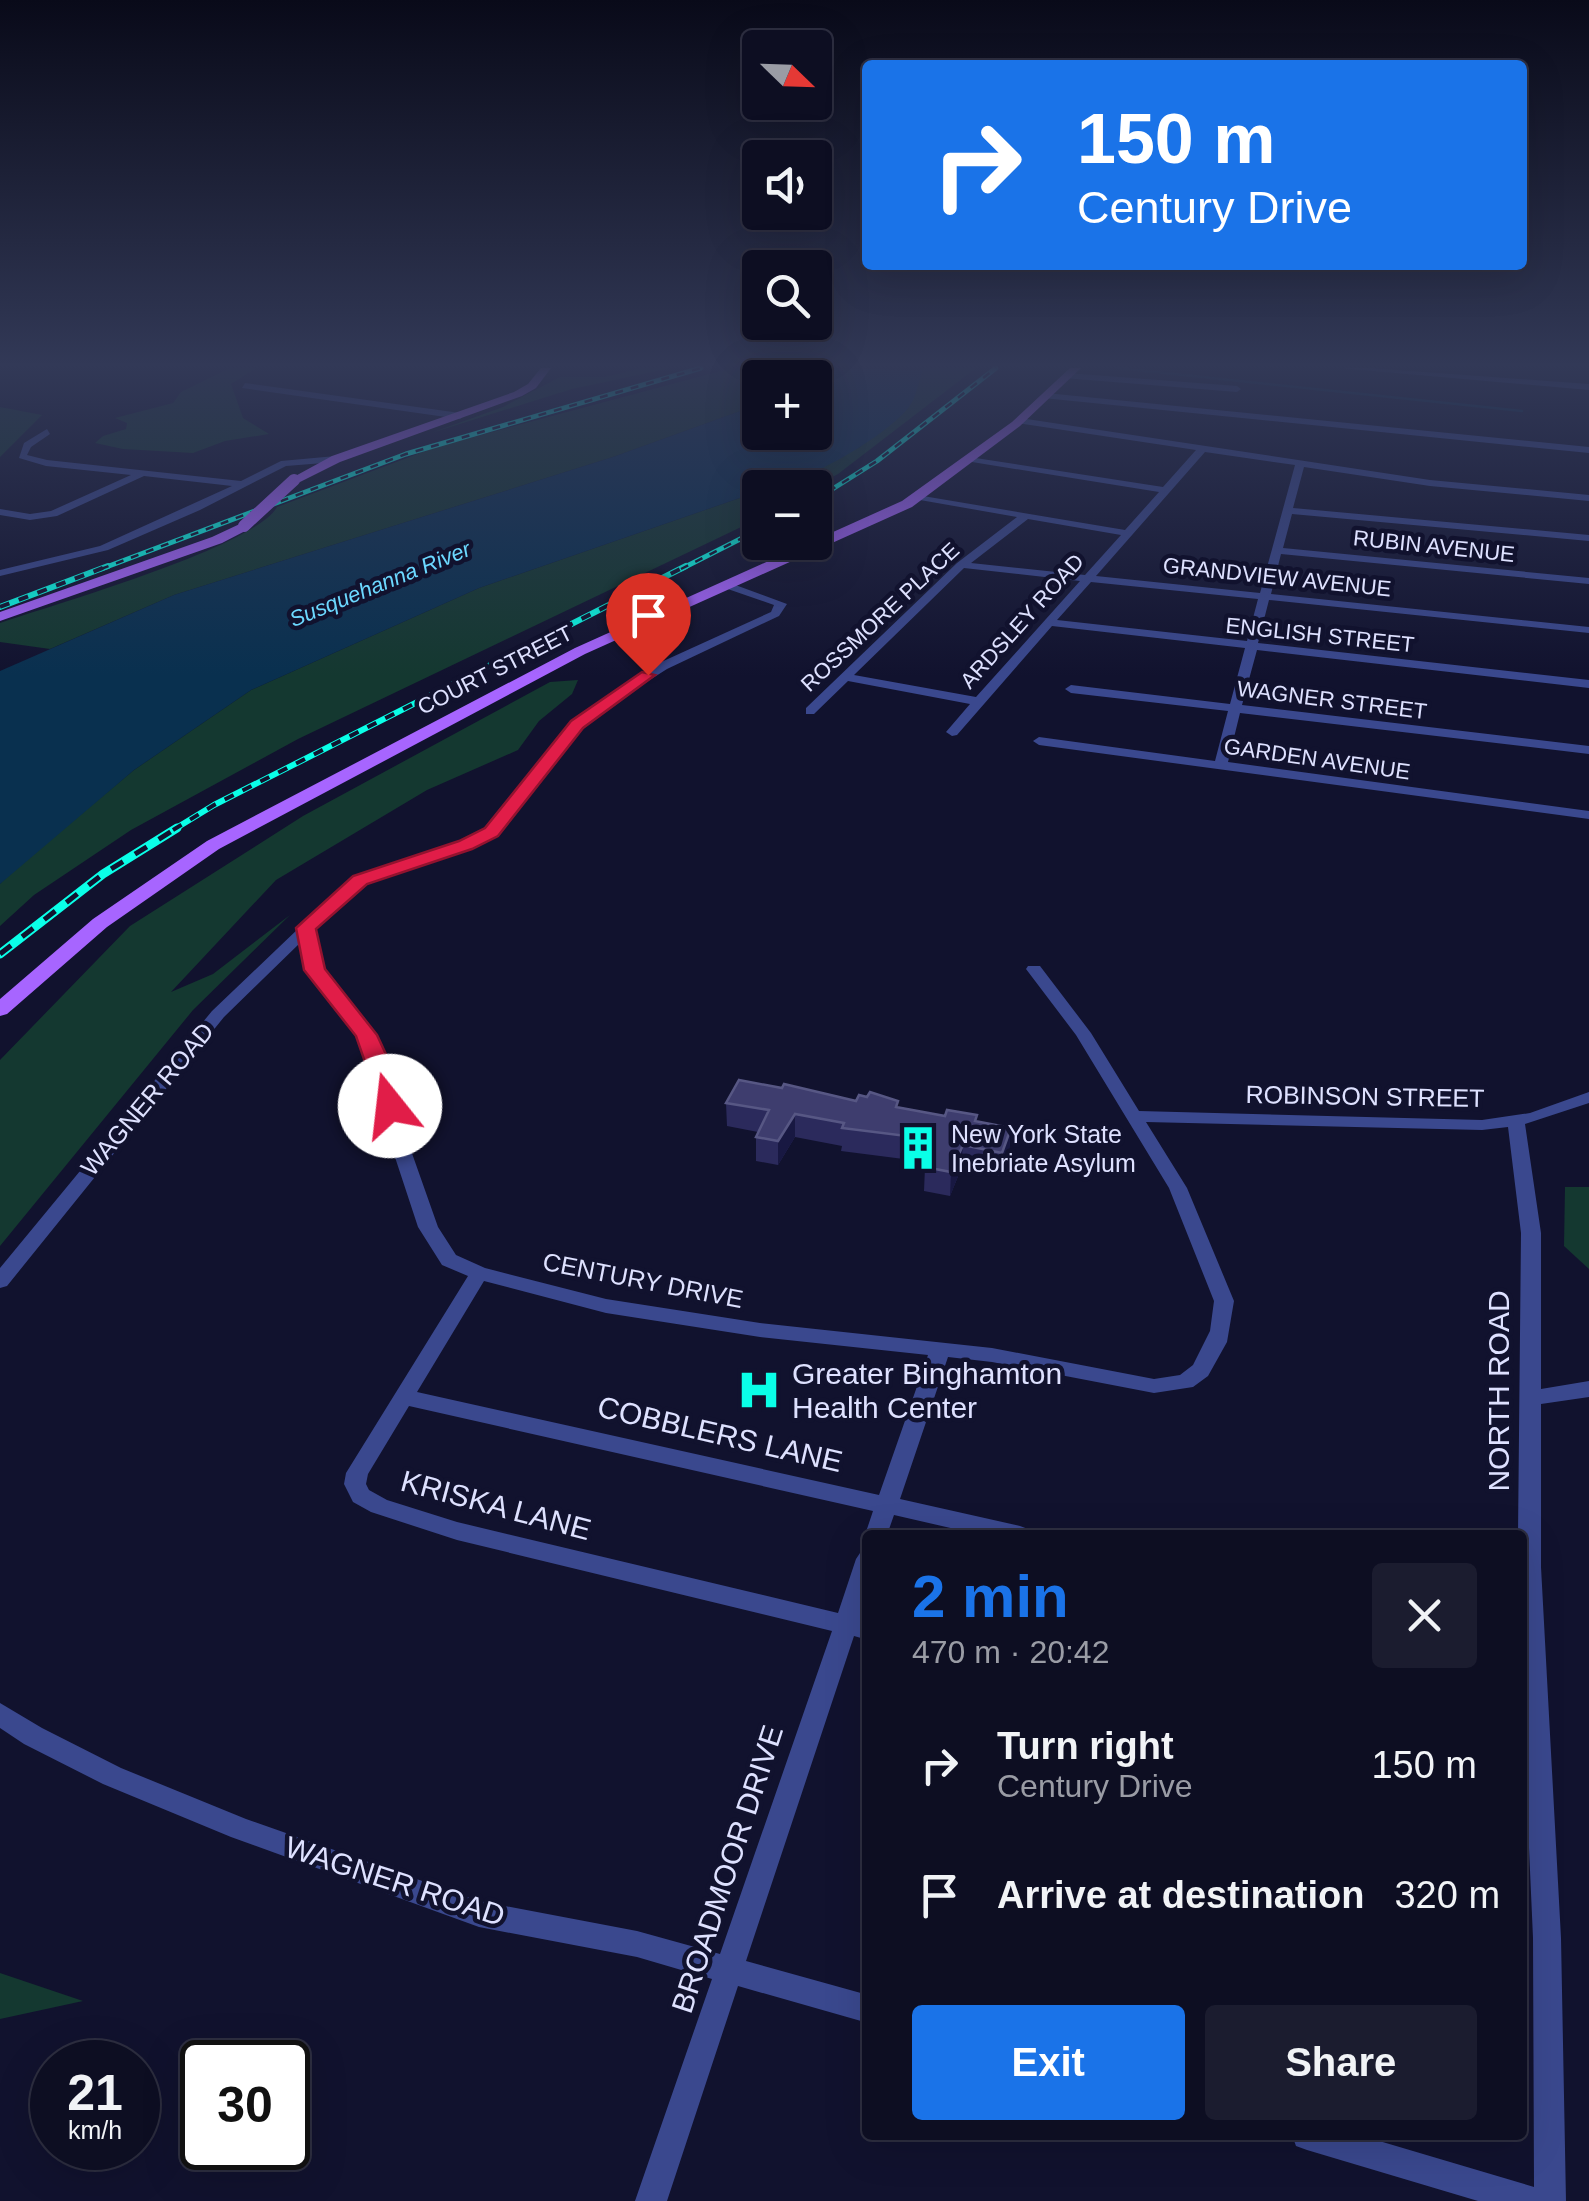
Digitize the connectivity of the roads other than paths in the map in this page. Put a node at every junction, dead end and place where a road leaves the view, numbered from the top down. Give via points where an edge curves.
1 (120, 471) edge
2 (269, 471) edge
3 (313, 471) edge
4 (956, 471) edge
5 (1045, 471) edge
6 (1181, 471) edge
7 (1298, 471) edge
8 (1346, 471) edge
9 (142, 473) junction
10 (242, 484) junction
11 (1164, 490) junction
12 (920, 496) junction
13 (1589, 498) edge
14 (1286, 510) junction
15 (0, 512) edge
16 (1025, 516) junction
17 (1127, 533) junction
18 (1589, 538) edge
19 (1275, 550) junction
20 (962, 565) junction
21 (0, 573) edge
22 (1088, 578) junction
23 (1589, 581) edge
24 (731, 583) junction
25 (1264, 596) junction
26 (0, 617) edge
27 (1047, 622) junction
28 (1589, 630) edge
29 (1249, 647) junction
30 (844, 678) junction
31 (1589, 684) edge
32 (1071, 690) dead end
33 (977, 701) junction
34 (1235, 709) junction
35 (810, 710) dead end
36 (952, 732) dead end
37 (1040, 741) dead end
38 (1589, 750) edge
39 (1220, 766) junction
40 (1589, 815) edge
41 (306, 928) junction
42 (1034, 969) dead end
43 (0, 1010) edge
44 (1589, 1097) edge
45 (1136, 1116) junction
46 (1516, 1122) junction
47 (479, 1273) junction
48 (0, 1281) edge
49 (941, 1348) junction
50 (1589, 1389) edge
51 (404, 1398) junction
52 (1531, 1398) junction
53 (887, 1506) junction
54 (878, 1530) edge
55 (997, 1530) edge
56 (862, 1590) edge
57 (855, 1627) edge
58 (1528, 1652) edge
59 (0, 1714) edge
60 (1531, 1785) edge
61 (728, 1971) junction
62 (862, 2006) edge
63 (1325, 2140) edge
64 (652, 2201) edge
65 (1531, 2201) edge
66 (1550, 2201) edge

1 - 9 street
2 - 10 street
3 - 26 main road, bridge via 217,540
4 - 12 main road, COURT STREET
5 - 11 street
6 - 11 street, ARDSLEY ROAD
7 - 14 street
8 - 13 street
9 - 10 street
9 - 15 street via 53,514
10 - 21 street via 104,548
11 - 17 street, ARDSLEY ROAD
12 - 16 street
12 - 24 main road, COURT STREET
14 - 18 street
14 - 19 street
16 - 17 street
16 - 20 street, ROSSMORE PLACE
17 - 22 street, ARDSLEY ROAD
19 - 23 street, RUBIN AVENUE
19 - 25 street
20 - 22 street, GRANDVIEW AVENUE
20 - 30 street, ROSSMORE PLACE
22 - 25 street, GRANDVIEW AVENUE
22 - 27 street, ARDSLEY ROAD
24 - 41 street via 781,604 775,614 663,666 586,716 485,836 360,880
24 - 43 main road, COURT STREET via 552,665 225,838 100,922
25 - 28 street, GRANDVIEW AVENUE
25 - 29 street
27 - 29 street, ENGLISH STREET
27 - 33 street, ARDSLEY ROAD
29 - 31 street, ENGLISH STREET
29 - 34 street
30 - 33 street
30 - 35 street, ROSSMORE PLACE
32 - 34 street, WAGNER STREET
33 - 36 street, ARDSLEY ROAD
34 - 38 street, WAGNER STREET
34 - 39 street
37 - 39 street, GARDEN AVENUE
39 - 40 street, GARDEN AVENUE
41 - 47 street, CENTURY DRIVE via 315,970 366,1035 379,1063 428,1227 450,1260
41 - 48 street, WAGNER ROAD via 218,1014
42 - 45 street, CENTURY DRIVE
44 - 46 street, ROBINSON STREET
45 - 46 street, ROBINSON STREET
45 - 49 street, CENTURY DRIVE via 1178,1188 1224,1301 1213,1349 1195,1376 1154,1386
46 - 52 street, NORTH ROAD via 1532,1233
47 - 49 street, CENTURY DRIVE via 606,1306
47 - 51 street, KRISKA LANE
49 - 53 street
50 - 52 street
51 - 53 street, COBBLERS LANE
51 - 57 street, KRISKA LANE via 357,1473 362,1496 379,1506
52 - 58 street, NORTH ROAD
53 - 54 street
53 - 55 street, COBBLERS LANE
56 - 57 street, BROADMOOR DRIVE
57 - 61 street, BROADMOOR DRIVE
58 - 60 street, NORTH ROAD
59 - 61 street, WAGNER ROAD via 112,1776 426,1896
60 - 66 street, NORTH ROAD via 1547,1938
61 - 62 street, WAGNER ROAD
61 - 64 street, BROADMOOR DRIVE
63 - 65 street

